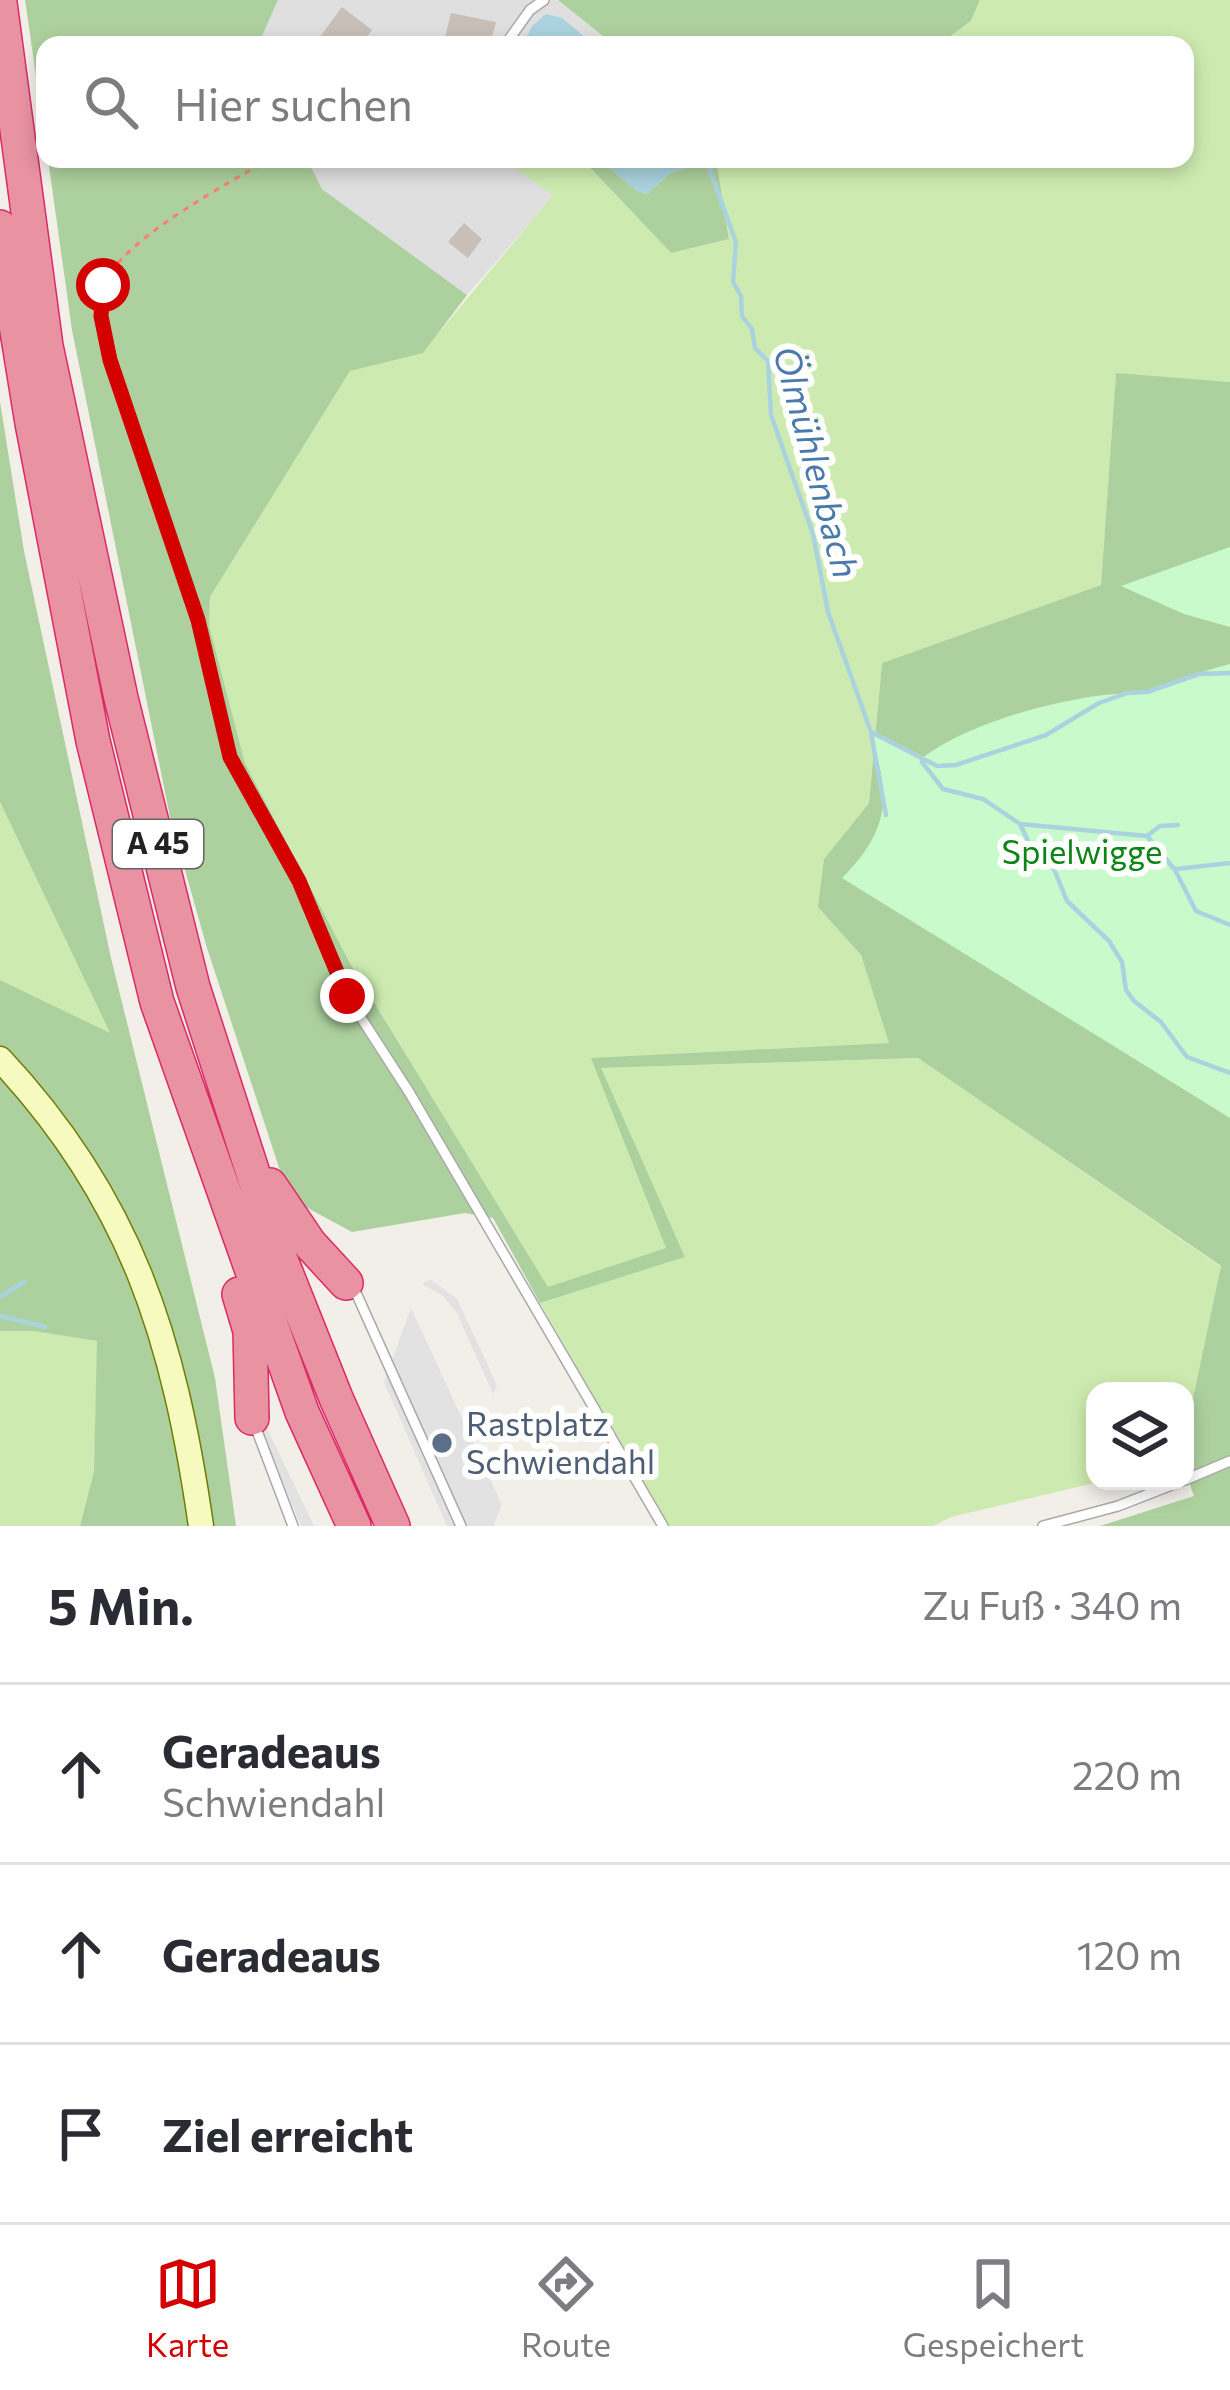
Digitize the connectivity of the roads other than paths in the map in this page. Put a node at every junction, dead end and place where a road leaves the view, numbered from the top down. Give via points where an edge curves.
1 (544, 0) edge
2 (0, 3) edge
3 (511, 36) edge
4 (0, 227) edge
5 (230, 757) road end
6 (0, 1059) edge
7 (236, 1122) junction
8 (224, 1198) junction
9 (346, 1283) joint
10 (252, 1418) joint
11 (1230, 1461) edge
12 (1194, 1476) edge
13 (1158, 1490) edge
14 (201, 1526) edge
15 (293, 1526) edge
16 (354, 1526) edge
17 (393, 1526) edge
18 (461, 1526) edge
19 (663, 1526) edge
20 (1043, 1526) edge

1 - 3 lane
2 - 7 highway, A 45 via 46,346 121,698
4 - 8 highway, A 45 via 93,741 157,1002
5 - 19 lane via 299,881 347,996
6 - 14 main road via 77,1152 143,1277 169,1352
7 - 9 highway via 273,1192
7 - 17 highway, A 45 via 281,1260
8 - 10 highway via 225,1247 250,1331
8 - 16 highway, A 45 via 302,1412
9 - 18 lane
10 - 15 lane
11 - 12 lane
13 - 20 lane

